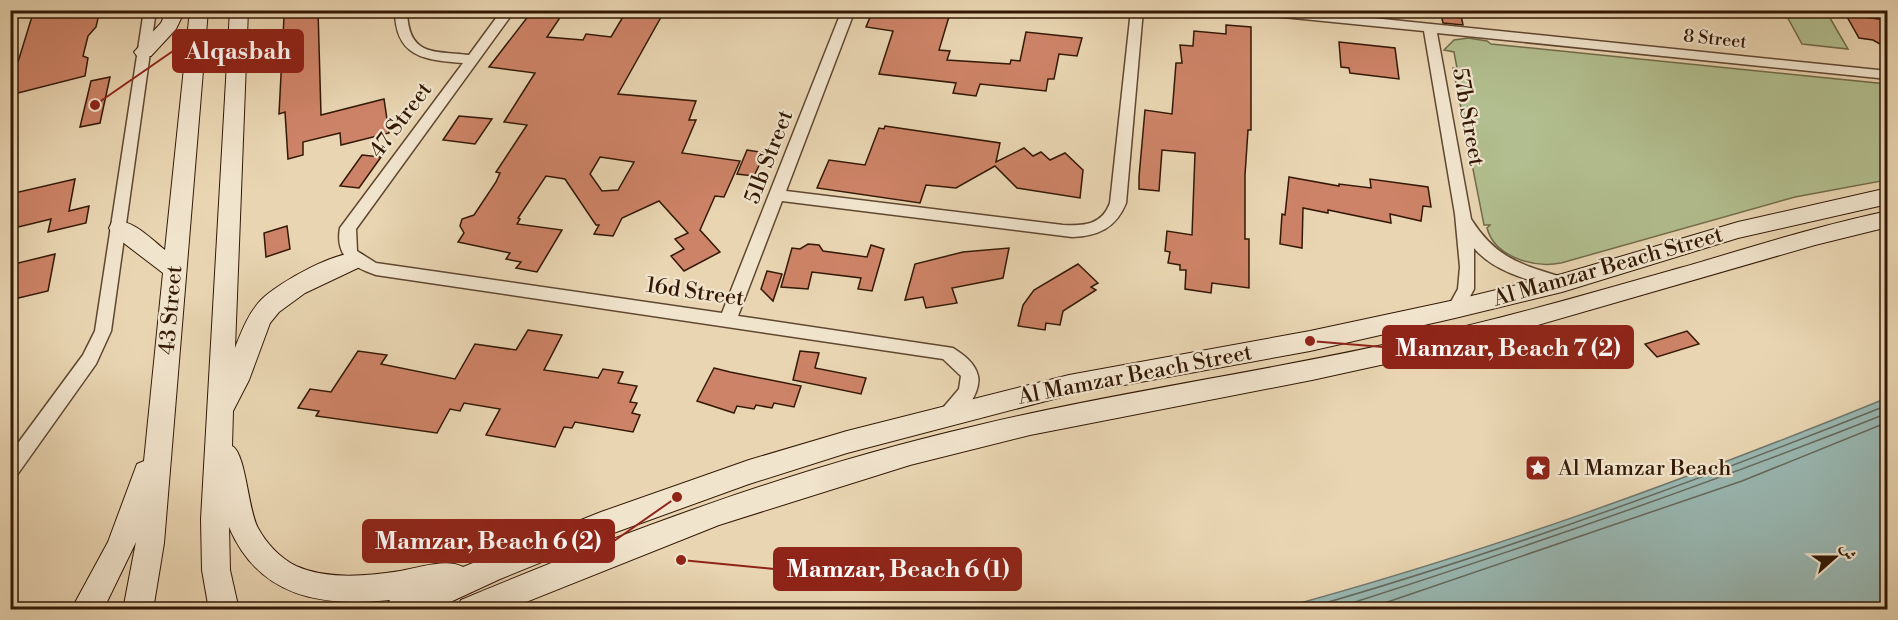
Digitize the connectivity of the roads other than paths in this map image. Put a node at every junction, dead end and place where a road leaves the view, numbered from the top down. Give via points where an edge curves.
1 (150, 10) edge
2 (176, 10) edge
3 (199, 10) edge
4 (239, 10) edge
5 (400, 10) edge
6 (509, 10) edge
7 (849, 10) edge
8 (1137, 10) edge
9 (1253, 10) edge
10 (1430, 28) junction
11 (144, 52) junction
12 (473, 60) junction
13 (1887, 75) edge
14 (777, 195) junction
15 (1887, 196) edge
16 (1462, 214) junction
17 (1887, 219) edge
18 (120, 228) junction
19 (354, 260) junction
20 (175, 270) junction
21 (1562, 283) junction
22 (1455, 309) junction
23 (728, 320) junction
24 (945, 416) junction
25 (219, 419) junction
26 (160, 435) junction
27 (10, 469) edge
28 (490, 569) junction
29 (86, 609) edge
30 (138, 609) edge
31 (224, 609) edge
32 (399, 609) edge
33 (471, 609) edge

1 - 11 street
2 - 11 main road via 169,25
3 - 20 main road, 43 Street
4 - 25 main road
5 - 12 street via 403,33 412,45 428,53
6 - 12 street, 47 Street
7 - 14 street, 51b Street
8 - 14 street via 1118,202 1107,223 1095,229 1063,231
9 - 10 street, 8 Street
10 - 13 street, 8 Street
10 - 16 street, 57b Street
11 - 18 street
12 - 19 street, 47 Street via 348,228 347,251
14 - 23 street, 51b Street
15 - 21 main road, Al Mamzar Beach Street via 1749,227
16 - 21 street, 57b Street via 1475,240 1499,261 1523,273
16 - 22 street, 57b Street via 1469,279
17 - 33 main road, Al Mamzar Beach Street via 1773,248 1526,321 1423,346 1070,416 869,465 760,498
18 - 20 main road
18 - 27 street via 98,345
19 - 23 street, 16d Street via 376,268
19 - 25 main road via 298,285 265,313 254,329 236,384
20 - 26 main road, 43 Street
21 - 22 main road, Al Mamzar Beach Street
22 - 24 main road, Al Mamzar Beach Street via 1310,341 1078,383
23 - 24 street, 16d Street via 947,353 959,359 971,379 963,401
24 - 28 main road, Al Mamzar Beach Street via 749,472
25 - 28 main road via 241,520 257,551 285,574 322,587 358,590
25 - 31 main road via 214,544
26 - 29 main road via 122,545 105,582
26 - 30 main road, 43 Street via 147,572
28 - 32 main road, Al Mamzar Beach Street

